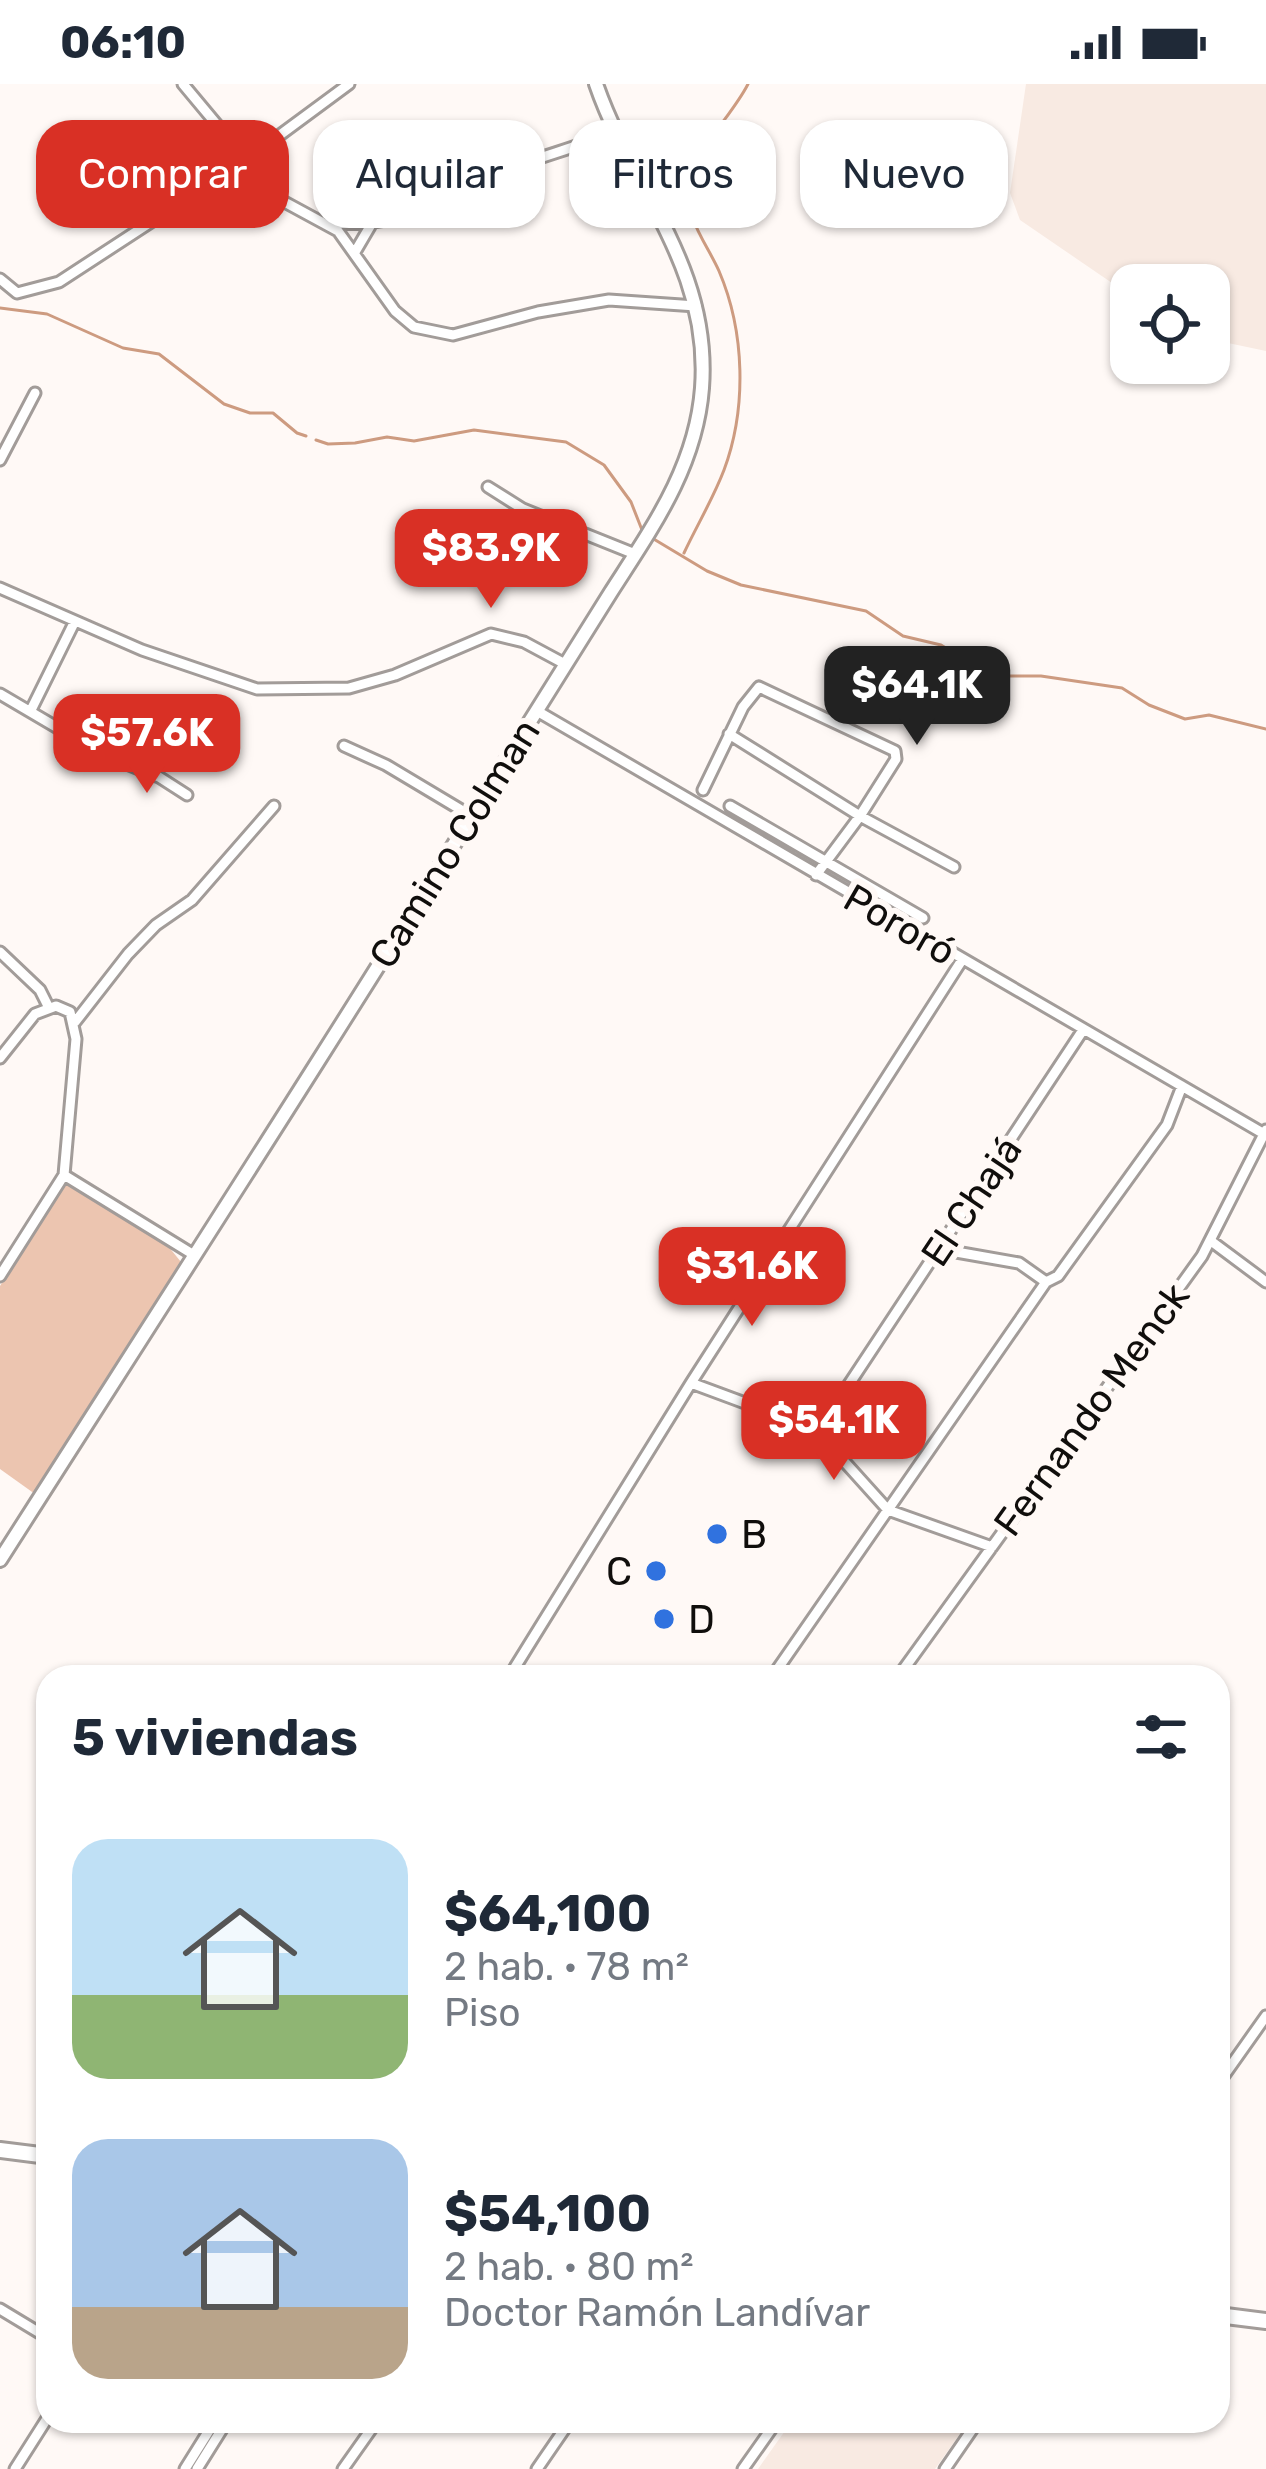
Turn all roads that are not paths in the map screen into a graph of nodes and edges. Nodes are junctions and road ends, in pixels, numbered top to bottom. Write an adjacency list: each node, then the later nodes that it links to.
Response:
1 (183, 84): 4 (street)
2 (349, 84): 6 (street)
3 (596, 84): 5 (street, Camino Colman)
4 (213, 120)
5 (611, 120)
6 (289, 128)
7 (142, 228): 12 (street)
8 (333, 228): 11 (street)
9 (369, 228): 11 (street)
10 (668, 228): 13 (street, Camino Colman)
11 (356, 252): 13 (street)
12 (0, 279)
13 (696, 306): 17 (street, Camino Colman)
14 (35, 393): 15 (street)
15 (0, 460)
16 (488, 487): 17 (street)
17 (635, 554): 20 (street, Camino Colman)
18 (0, 588): 19 (street)
19 (74, 622): 20 (street); 22 (street)
20 (565, 664): 23 (street, Camino Colman)
21 (0, 694): 22 (street)
22 (31, 710): 27 (street)
23 (537, 711): 31 (street, Camino Colman); 34 (street, Pororó)
24 (729, 734): 26 (street); 30 (street); 30 (street)
25 (344, 746): 31 (street)
26 (703, 790)
27 (187, 795)
28 (274, 806): 39 (street)
29 (730, 806): 32 (street)
30 (860, 816): 32 (street); 33 (street)
31 (472, 817): 47 (street, Camino Colman)
32 (826, 864): 34 (street); 35 (street)
33 (954, 867)
34 (816, 875): 37 (street, Pororó)
35 (922, 917)
36 (0, 952): 38 (street)
37 (962, 960): 40 (street, Pororó); 51 (street)
38 (48, 1006): 39 (street); 41 (street)
39 (75, 1022): 44 (street)
40 (1082, 1030): 42 (street, Pororó); 46 (street, El Chajá)
41 (0, 1058)
42 (1182, 1087): 43 (street, Pororó); 49 (street)
43 (1266, 1133): 45 (street, Fernando Menck)
44 (64, 1175): 47 (street); 48 (street)
45 (1211, 1241): 50 (street); 54 (street, Fernando Menck)
46 (939, 1250): 49 (street); 52 (street, El Chajá)
47 (194, 1255): 55 (street, Camino Colman)
48 (0, 1276)
49 (1046, 1282): 53 (street)
50 (1266, 1282)
51 (692, 1383): 52 (street); 56 (street)
52 (815, 1429): 53 (street)
53 (888, 1510): 54 (street); 57 (street)
54 (992, 1547): 58 (street, Fernando Menck)
55 (0, 1560)
56 (516, 1665)
57 (780, 1665)
58 (907, 1665)
59 (1266, 2016): 60 (street)
60 (1230, 2067)
61 (0, 2150): 62 (main road)
62 (36, 2154)
63 (0, 2308): 66 (street)
64 (1230, 2316): 65 (main road)
65 (1266, 2320)
66 (36, 2330)
67 (38, 2433): 74 (street)
68 (208, 2433): 75 (street)
69 (220, 2433): 76 (street)
70 (368, 2433): 77 (street)
71 (562, 2433): 78 (street)
72 (768, 2433): 79 (street)
73 (970, 2433): 80 (street)
74 (15, 2469)
75 (185, 2469)
76 (197, 2469)
77 (343, 2469)
78 (537, 2469)
79 (743, 2469)
80 (945, 2469)

